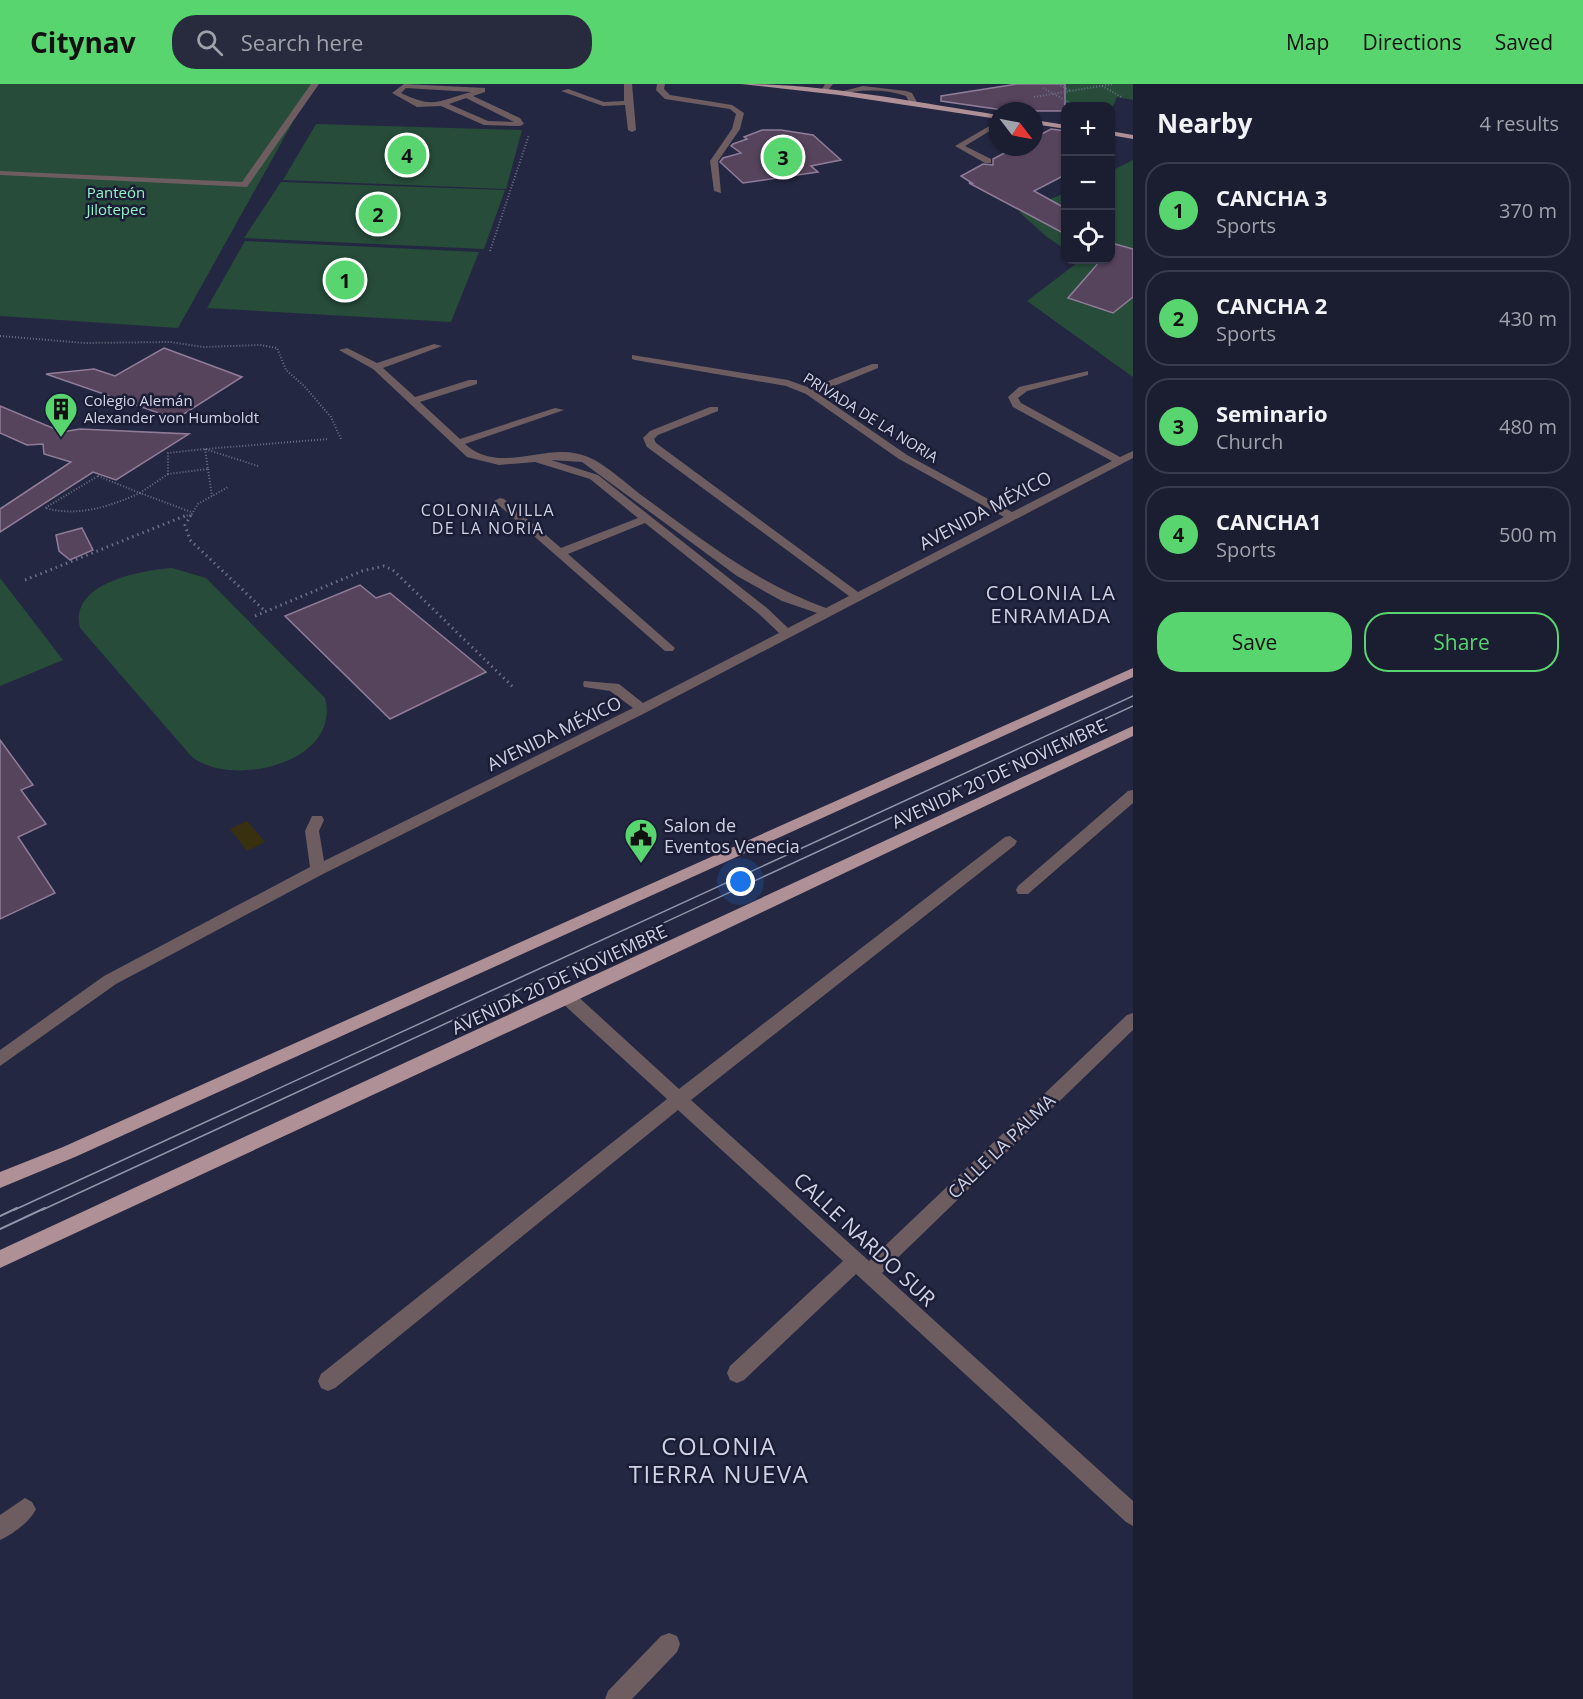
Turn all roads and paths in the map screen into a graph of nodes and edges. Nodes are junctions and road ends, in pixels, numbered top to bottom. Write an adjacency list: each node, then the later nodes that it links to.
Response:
1 (315, 84): 29 (street)
2 (628, 84): 17 (street)
3 (661, 84): 30 (street)
4 (745, 84): 11 (main road)
5 (829, 84): 11 (street)
6 (1058, 84): 12 (path)
7 (1113, 84): 8 (path)
8 (1101, 86): 12 (path); 16 (path)
9 (1042, 88): 13 (path)
10 (565, 91): 17 (street)
11 (823, 91): 20 (main road)
12 (1071, 91): 13 (path)
13 (1053, 94): 15 (path); 18 (path)
14 (466, 96): 19 (street); 19 (street); 19 (street)
15 (1034, 97)
16 (1123, 98)
17 (628, 102): 24 (street)
18 (1068, 102)
19 (442, 104)
20 (989, 116)
21 (1043, 123): 22 (main road)
22 (1061, 126)
23 (989, 128): 28 (street)
24 (632, 130)
25 (530, 132): 31 (path)
26 (1115, 135): 27 (main road)
27 (1133, 137)
28 (988, 161)
29 (0, 173)
30 (718, 191)
31 (490, 251)
32 (0, 336): 45 (path)
33 (437, 346): 37 (street)
34 (344, 350): 37 (street)
35 (635, 357): 40 (street, PRIVADA DE LA NORIA)
36 (875, 366): 40 (street)
37 (376, 367): 41 (street)
38 (1085, 373): 49 (street)
39 (474, 382): 41 (street)
40 (810, 392): 59 (street, PRIVADA DE LA NORIA)
41 (413, 401): 46 (street)
42 (714, 409): 67 (street)
43 (559, 410): 46 (street)
44 (328, 439): 47 (path)
45 (341, 439)
46 (457, 443): 56 (street)
47 (206, 449): 50 (path); 51 (path); 52 (path)
48 (1133, 454): 49 (street, AVENIDA MÉXICO)
49 (1120, 460): 59 (street, AVENIDA MÉXICO)
50 (258, 466)
51 (208, 469): 52 (path); 55 (path)
52 (168, 474): 54 (path)
53 (228, 487): 55 (path)
54 (140, 494): 54 (path); 58 (path)
55 (212, 496): 58 (path)
56 (628, 496): 60 (street); 61 (street)
57 (500, 501): 63 (street)
58 (190, 514): 65 (path); 68 (path)
59 (1011, 516): 67 (street, AVENIDA MÉXICO)
60 (648, 518): 62 (street); 63 (street)
61 (693, 537): 62 (street); 64 (street)
62 (678, 542): 66 (street)
63 (559, 553): 72 (street)
64 (741, 573): 66 (street); 69 (street)
65 (25, 580)
66 (724, 580): 71 (street)
67 (858, 597): 69 (street, AVENIDA MÉXICO)
68 (266, 612): 70 (path); 75 (path)
69 (828, 613): 71 (street, AVENIDA MÉXICO)
70 (255, 616)
71 (787, 634): 76 (street, AVENIDA MÉXICO)
72 (669, 648)
73 (1133, 672): 87 (main road, AVENIDA 20 DE NOVIEMBRE)
74 (589, 684): 76 (street)
75 (514, 689)
76 (642, 709): 81 (street, AVENIDA MÉXICO)
77 (1133, 731): 83 (main road, AVENIDA 20 DE NOVIEMBRE)
78 (1133, 795): 82 (street)
79 (317, 820): 81 (street)
80 (1010, 841): 86 (street)
81 (318, 870): 85 (street, AVENIDA MÉXICO)
82 (1023, 890)
83 (567, 997): 86 (street, CALLE NARDO SUR); 88 (main road, AVENIDA 20 DE NOVIEMBRE)
84 (1133, 1020): 89 (street, CALLE LA PALMA)
85 (0, 1059)
86 (679, 1099): 89 (street, CALLE NARDO SUR); 91 (street)
87 (0, 1180)
88 (0, 1259)
89 (862, 1267): 90 (street, CALLE LA PALMA); 93 (street, CALLE NARDO SUR)
90 (737, 1372)
91 (328, 1381)
92 (25, 1509): 94 (street)
93 (1133, 1515)
94 (0, 1529)
95 (669, 1644): 96 (street)
96 (616, 1699)

